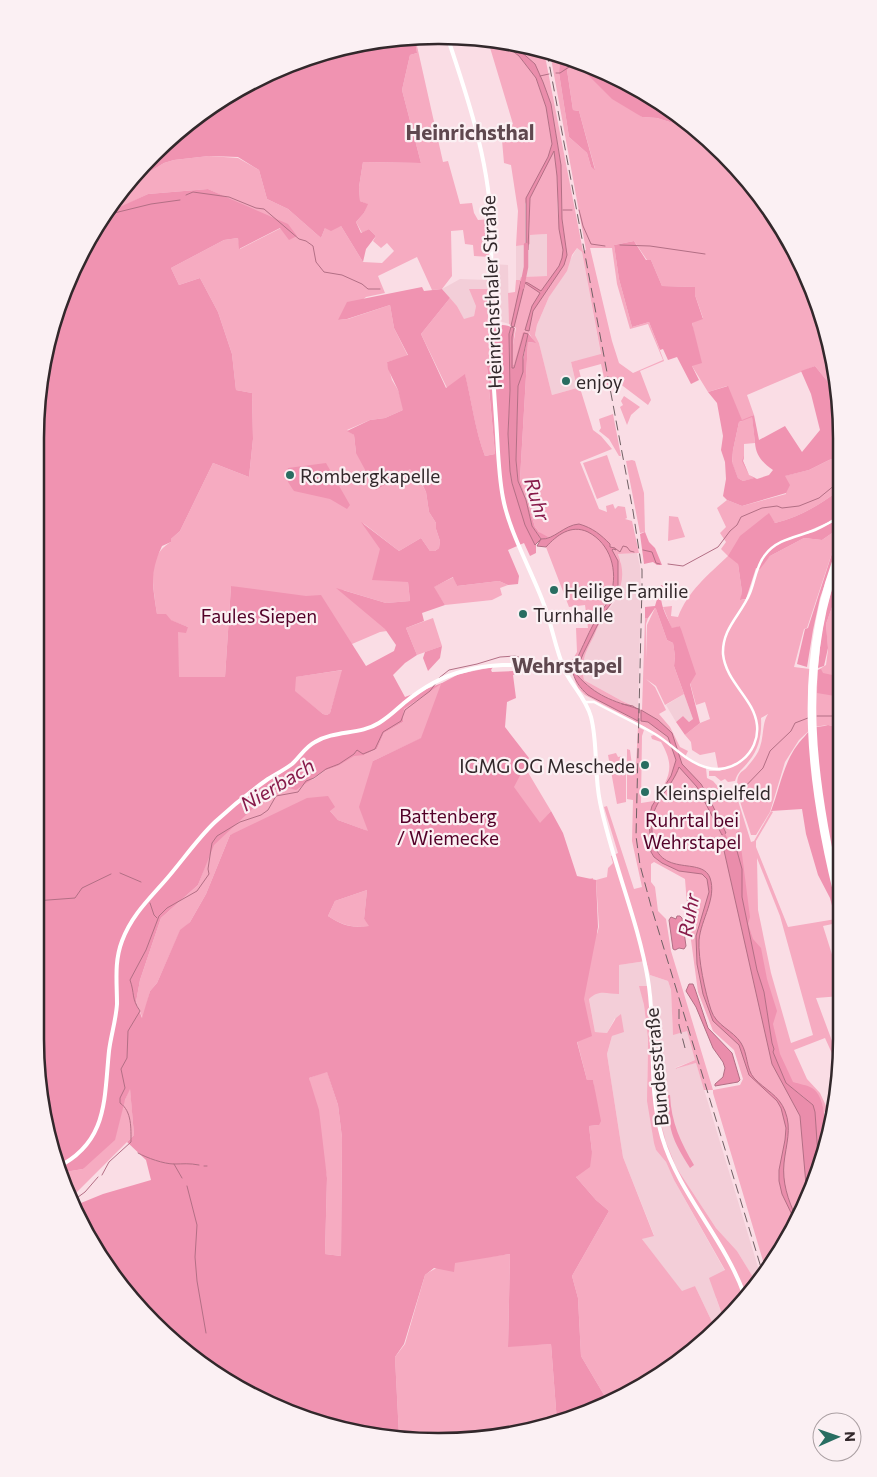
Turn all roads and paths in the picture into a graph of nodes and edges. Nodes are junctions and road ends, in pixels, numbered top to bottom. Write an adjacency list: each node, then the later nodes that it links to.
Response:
1 (450, 44): 6 (main road, Heinrichsthaler Straße)
2 (833, 519): 7 (street)
3 (833, 565): 5 (highway)
4 (833, 579): 5 (highway)
5 (814, 658): 8 (highway); 9 (highway)
6 (563, 667): 7 (main road, Heinrichsthaler Straße); 10 (main road)
7 (585, 702): 11 (main road, Bundesstraße)
8 (833, 861)
9 (833, 879)
10 (64, 1163)
11 (742, 1290)

